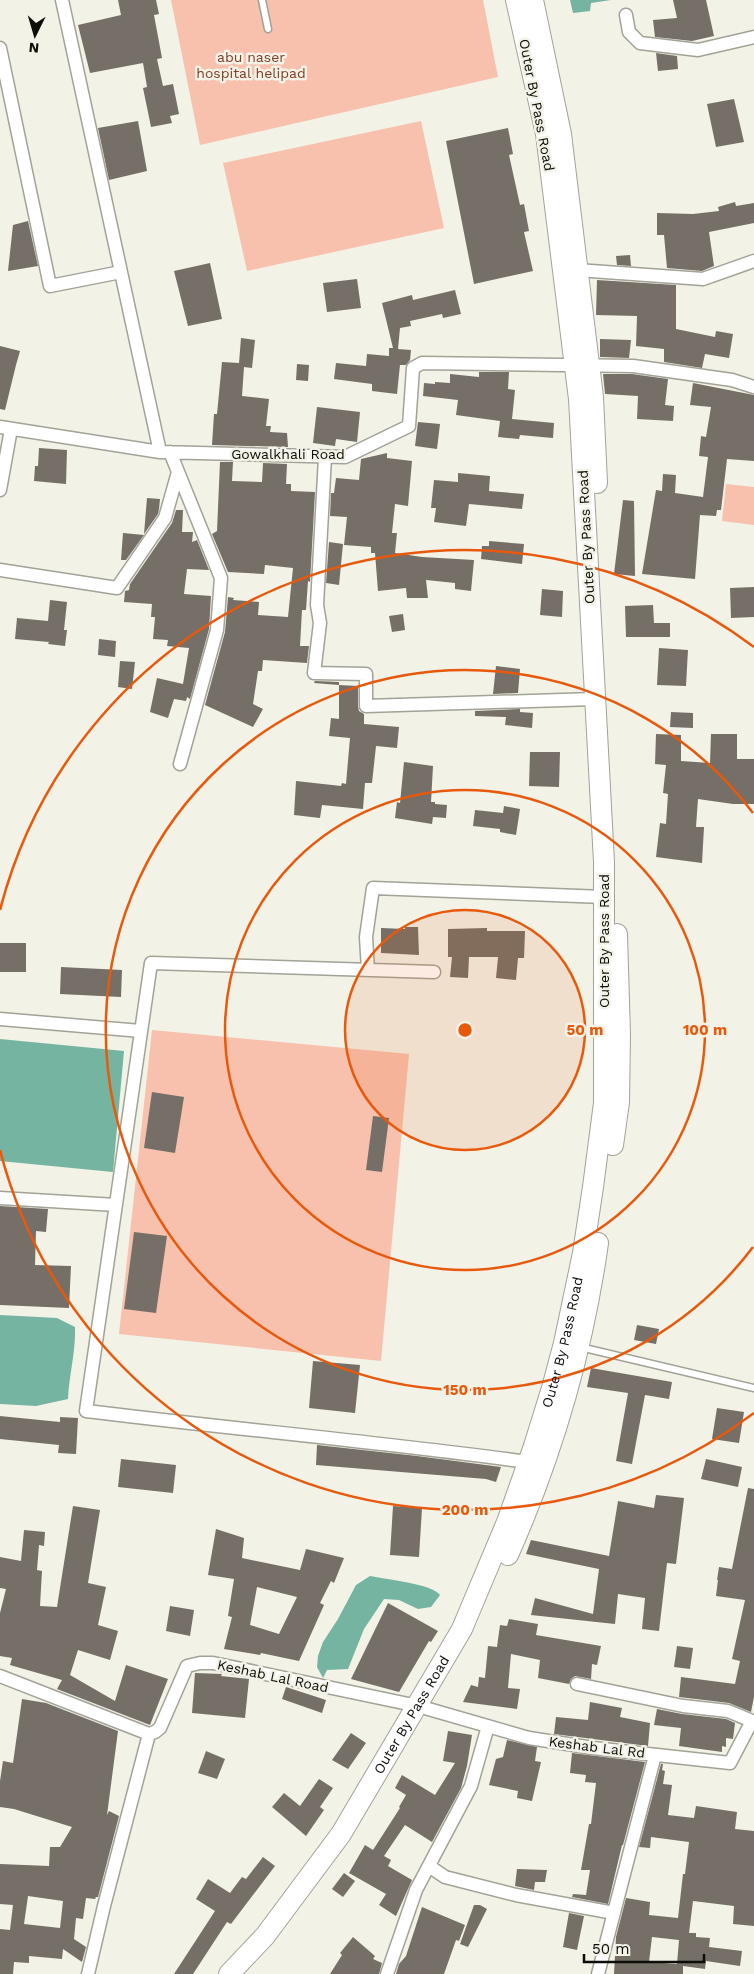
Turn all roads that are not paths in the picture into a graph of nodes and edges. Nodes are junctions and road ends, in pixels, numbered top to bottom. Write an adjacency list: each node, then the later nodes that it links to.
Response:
1 (62, 0): 12 (street)
2 (262, 0): 6 (lane)
3 (516, 0): 13 (main road, Outer By Pass Road)
4 (533, 0): 11 (main road, Outer By Pass Road)
5 (626, 15): 7 (street)
6 (268, 29)
7 (754, 38)
8 (0, 48): 9 (street)
9 (4, 88): 12 (street)
10 (754, 261): 11 (street)
11 (578, 270): 13 (main road, Outer By Pass Road)
12 (121, 272): 16 (street)
13 (581, 365): 14 (street, Gowalkhali Road); 17 (street, Gowalkhali Road); 21 (main road, Outer By Pass Road); 30 (main road, Outer By Pass Road)
14 (754, 387)
15 (6, 428): 16 (street, Gowalkhali Road); 19 (street)
16 (165, 452): 17 (street, Gowalkhali Road); 18 (street)
17 (325, 457): 21 (street)
18 (178, 472): 20 (street); 22 (street)
19 (0, 490)
20 (0, 570)
21 (594, 699): 23 (main road, Outer By Pass Road)
22 (180, 764)
23 (604, 897): 24 (street); 32 (main road, Outer By Pass Road)
24 (368, 970): 25 (street); 27 (street)
25 (434, 972)
26 (0, 1019): 27 (street)
27 (141, 1031): 29 (street)
28 (0, 1198): 29 (street)
29 (116, 1205): 32 (street)
30 (578, 1346): 31 (lane); 35 (main road, Outer By Pass Road)
31 (754, 1388)
32 (528, 1462): 35 (main road, Outer By Pass Road)
33 (0, 1676): 38 (street)
34 (577, 1684): 36 (street)
35 (424, 1708): 37 (street, Keshab Lal Rd); 38 (street, Keshab Lal Road); 43 (main road, Outer By Pass Road); 44 (main road, Outer By Pass Road)
36 (753, 1721): 39 (street, Keshab Lal Rd)
37 (488, 1726): 39 (street, Keshab Lal Rd); 40 (street)
38 (149, 1734): 42 (street)
39 (655, 1755): 41 (street)
40 (429, 1866): 41 (street); 45 (street)
41 (614, 1913): 46 (street)
42 (88, 1974)
43 (229, 1974)
44 (243, 1974)
45 (387, 1974)
46 (598, 1974)

